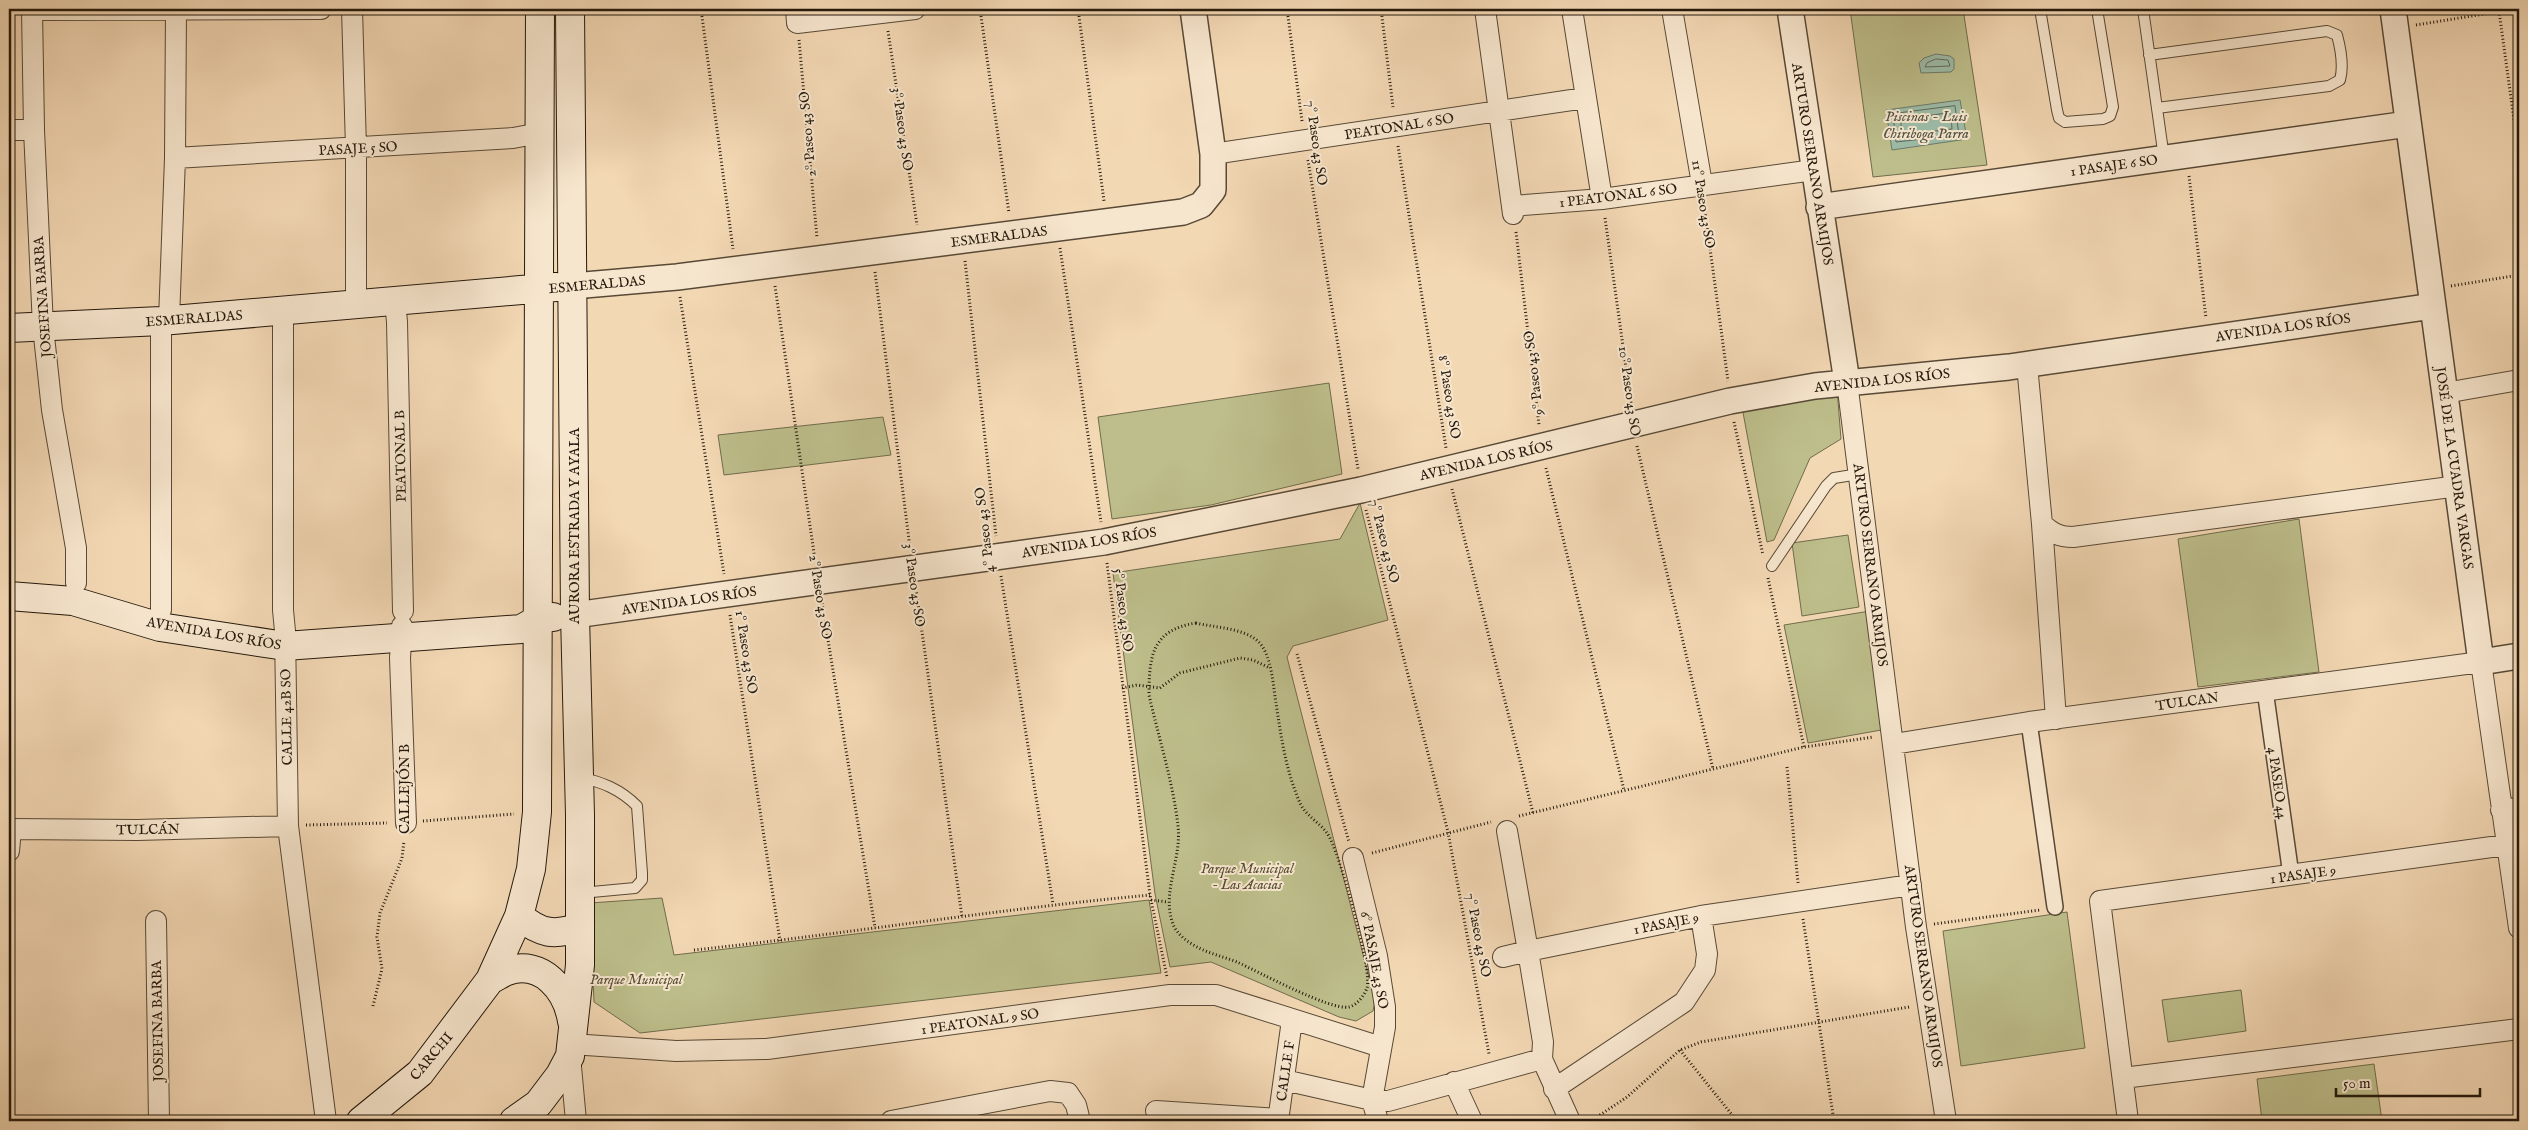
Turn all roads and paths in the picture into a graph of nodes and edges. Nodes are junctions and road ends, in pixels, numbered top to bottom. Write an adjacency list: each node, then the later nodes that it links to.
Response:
1 (32, 9): 2 (street); 32 (street, JOSEFINA BARBA)
2 (176, 9): 3 (street); 38 (street)
3 (321, 9)
4 (352, 9): 35 (street)
5 (540, 9): 33 (main road)
6 (570, 9): 57 (main road, AURORA ESTRADA Y AYALA)
7 (701, 9): 54 (path)
8 (980, 9): 48 (path)
9 (1078, 9): 46 (path)
10 (1193, 9): 36 (street)
11 (1287, 9): 34 (path, 7º Paseo 43 SO)
12 (1381, 9): 30 (path, 8º Paseo 43 SO)
13 (1485, 9): 28 (street)
14 (1572, 9): 26 (street)
15 (1672, 9): 42 (street, 11º Paseo 43 SO)
16 (1790, 9): 40 (street, ARTURO SERRANO ARMIJOS)
17 (2040, 9): 18 (lane)
18 (2097, 9)
19 (2143, 9): 25 (lane)
20 (2515, 9): 22 (path)
21 (898, 10): 23 (street); 50 (path, 3º Paseo 43 SO)
22 (2499, 11): 24 (path); 37 (path)
23 (796, 16): 52 (path, 2º Paseo 43 SO)
24 (2394, 18): 29 (street, JOSÉ DE LA CUADRA VARGAS)
25 (2149, 55): 27 (lane); 27 (lane)
26 (1585, 98): 28 (street, PEATONAL 6 SO); 43 (street)
27 (2157, 108): 39 (lane)
28 (1499, 111): 30 (street, PEATONAL 6 SO); 45 (street)
29 (2408, 124): 39 (street, 1 PASAJE 6 SO); 59 (street, JOSÉ DE LA CUADRA VARGAS)
30 (1395, 127): 34 (street, PEATONAL 6 SO); 75 (path, 8º Paseo 43 SO)
31 (9, 130): 32 (street)
32 (34, 130): 64 (street, JOSEFINA BARBA)
33 (540, 133): 35 (street, PASAJE 5 SO); 58 (main road)
34 (1305, 140): 36 (street, PEATONAL 6 SO); 78 (path, 7º Paseo 43 SO)
35 (356, 148): 38 (street, PASAJE 5 SO); 61 (street)
36 (1213, 154): 46 (street, ESMERALDAS)
37 (2519, 156)
38 (175, 158): 66 (street)
39 (2164, 158): 44 (street, 1 PASAJE 6 SO)
40 (1814, 170): 42 (street, 1 PEATONAL 6 SO); 44 (street, ARTURO SERRANO ARMIJOS)
41 (2190, 182): 65 (path)
42 (1702, 184): 43 (street, 1 PEATONAL 6 SO); 72 (path, 11º Paseo 43 SO)
43 (1602, 199): 45 (street, 1 PEATONAL 6 SO); 73 (path, 10º Paseo 43 SO)
44 (1819, 207): 70 (street, ARTURO SERRANO ARMIJOS)
45 (1513, 210): 74 (path, 9º Paseo 43 SO)
46 (1106, 222): 47 (street, ESMERALDAS)
47 (1057, 228): 48 (street, ESMERALDAS); 80 (path, 5º Paseo 43 SO)
48 (1012, 234): 49 (street, ESMERALDAS)
49 (963, 240): 50 (street, ESMERALDAS); 81 (path, 4º Paseo 43 SO)
50 (920, 246): 51 (street, ESMERALDAS)
51 (872, 252): 52 (street, ESMERALDAS); 83 (path, 3º Paseo 43 SO)
52 (818, 259): 53 (street, ESMERALDAS)
53 (772, 265): 54 (street, ESMERALDAS); 86 (path, 2º Paseo 43 SO)
54 (736, 270): 56 (street, ESMERALDAS)
55 (2519, 275): 59 (path)
56 (677, 277): 57 (street, ESMERALDAS); 87 (path, 1º Paseo 43 SO)
57 (573, 286): 58 (main road, ESMERALDAS); 90 (main road, AURORA ESTRADA Y AYALA)
58 (539, 289): 60 (main road, ESMERALDAS); 91 (main road)
59 (2432, 297): 68 (street, AVENIDA LOS RÍOS); 71 (street, JOSÉ DE LA CUADRA VARGAS)
60 (395, 301): 61 (main road, ESMERALDAS); 92 (street, PEATONAL B)
61 (356, 304): 63 (main road, ESMERALDAS)
62 (9, 310): 64 (main road, ESMERALDAS)
63 (283, 311): 66 (main road, ESMERALDAS); 93 (street, CALLE 42B SO)
64 (42, 318): 66 (main road, ESMERALDAS); 67 (main road, ESMERALDAS); 85 (street, JOSEFINA BARBA)
65 (2206, 318)
66 (165, 321): 89 (street)
67 (9, 328)
68 (2028, 364): 70 (street, AVENIDA LOS RÍOS); 79 (street)
69 (2519, 380): 71 (street)
70 (1847, 382): 72 (street, AVENIDA LOS RÍOS); 76 (street, ARTURO SERRANO ARMIJOS)
71 (2445, 393): 77 (street, JOSÉ DE LA CUADRA VARGAS)
72 (1730, 401): 73 (street, AVENIDA LOS RÍOS)
73 (1634, 424): 74 (street, AVENIDA LOS RÍOS); 105 (path, 10º Paseo 43 SO)
74 (1542, 447): 75 (street, AVENIDA LOS RÍOS); 107 (path, 9º Paseo 43 SO)
75 (1449, 467): 78 (street, AVENIDA LOS RÍOS); 109 (path, 8º Paseo 43 SO)
76 (1859, 474): 82 (lane); 103 (street, ARTURO SERRANO ARMIJOS)
77 (2458, 486): 79 (street); 96 (street, JOSÉ DE LA CUADRA VARGAS)
78 (1361, 490): 80 (street, AVENIDA LOS RÍOS); 114 (path, 7º Paseo 43 SO)
79 (2042, 524): 101 (street)
80 (1104, 542): 81 (street, AVENIDA LOS RÍOS); 99 (path, 5º Paseo 43 SO)
81 (997, 557): 83 (street, AVENIDA LOS RÍOS); 125 (path, 4º Paseo 43 SO)
82 (1772, 566)
83 (911, 567): 86 (street, AVENIDA LOS RÍOS); 129 (path, 3º Paseo 43 SO)
84 (9, 579): 85 (main road, AVENIDA LOS RÍOS)
85 (76, 583): 89 (main road, AVENIDA LOS RÍOS)
86 (820, 583): 87 (street, AVENIDA LOS RÍOS); 133 (path, 2º Paseo 43 SO)
87 (726, 595): 90 (street, AVENIDA LOS RÍOS); 135 (path, 1º Paseo 43 SO)
88 (9, 596): 93 (main road, AVENIDA LOS RÍOS)
89 (160, 610): 93 (main road, AVENIDA LOS RÍOS)
90 (575, 615): 91 (main road, AVENIDA LOS RÍOS); 106 (main road, AURORA ESTRADA Y AYALA)
91 (539, 619): 92 (main road, AVENIDA LOS RÍOS); 127 (main road)
92 (402, 625): 93 (main road, AVENIDA LOS RÍOS); 110 (street, CALLEJÓN B)
93 (285, 638): 112 (street, CALLE 42B SO)
94 (1297, 654): 117 (path)
95 (2519, 656): 96 (street)
96 (2481, 662): 100 (street, TULCAN); 108 (street, JOSÉ DE LA CUADRA VARGAS)
97 (1270, 668): 98 (path); 98 (path); 124 (path)
98 (1149, 687): 99 (path); 124 (path)
99 (1122, 688): 121 (path, 5º Paseo 43 SO)
100 (2264, 690): 101 (street, TULCAN); 118 (street, 4 PASEO 44)
101 (2056, 719): 102 (street, TULCAN)
102 (2029, 722): 103 (street, TULCAN); 126 (street)
103 (1893, 739): 105 (path); 119 (street, ARTURO SERRANO ARMIJOS)
104 (1787, 767): 123 (path)
105 (1714, 769): 107 (path)
106 (579, 778): 120 (main road, AURORA ESTRADA Y AYALA); 120 (lane)
107 (1624, 790): 109 (path)
108 (2510, 809): 115 (street, JOSÉ DE LA CUADRA VARGAS)
109 (1533, 813): 111 (path)
110 (406, 823): 142 (path, CALLEJÓN B)
111 (1505, 823): 114 (path); 137 (street)
112 (288, 826): 113 (street, TULCÁN); 160 (street, CALLE 42B SO)
113 (10, 829): 116 (street)
114 (1448, 832): 117 (path); 150 (path, 7º Paseo 43 SO)
115 (2506, 845): 118 (street, 1 PASAJE 9); 134 (street, JOSÉ DE LA CUADRA VARGAS)
116 (9, 851)
117 (1353, 858): 147 (street, 6° PASAJE 43 SO)
118 (2291, 876): 151 (street, 1 PASAJE 9)
119 (1911, 885): 123 (street, 1 PASAJE 9); 132 (street, ARTURO SERRANO ARMIJOS)
120 (580, 893): 131 (main road, AURORA ESTRADA Y AYALA)
121 (1150, 895): 122 (path, 5º Paseo 43 SO); 125 (path)
122 (1151, 900): 124 (path); 140 (path, 5º Paseo 43 SO)
123 (1800, 901): 128 (street, 1 PASAJE 9); 144 (path)
124 (1168, 902)
125 (1053, 904): 129 (path)
126 (2055, 908): 132 (path)
127 (519, 916): 131 (main road); 139 (main road)
128 (1701, 916): 137 (street, 1 PASAJE 9); 154 (street)
129 (962, 918): 133 (path)
130 (156, 920): 159 (street, JOSEFINA BARBA)
131 (580, 927): 146 (main road, AURORA ESTRADA Y AYALA)
132 (1916, 927): 141 (street, ARTURO SERRANO ARMIJOS)
133 (875, 928): 135 (path)
134 (2519, 928)
135 (780, 941): 136 (path)
136 (694, 950)
137 (1528, 951): 138 (street, 1 PASAJE 9); 149 (street)
138 (1502, 957)
139 (490, 980): 146 (main road); 161 (main road, CARCHI)
140 (1170, 995): 143 (street, 1 PEATONAL 9 SO); 146 (street, 1 PEATONAL 9 SO)
141 (1929, 1004): 144 (path); 172 (street, ARTURO SERRANO ARMIJOS)
142 (373, 1006)
143 (1292, 1020): 147 (street, 1 PEATONAL 9 SO); 152 (street, CALLE F)
144 (1819, 1022): 148 (path); 171 (path)
145 (2519, 1029): 151 (street)
146 (571, 1044): 162 (main road); 163 (street)
147 (1381, 1047): 155 (street, 6° PASAJE 43 SO)
148 (1680, 1050): 169 (path); 170 (path)
149 (1542, 1058): 150 (street); 154 (street)
150 (1493, 1072): 153 (street)
151 (2123, 1078): 173 (street)
152 (1284, 1080): 155 (street); 158 (street, CALLE F)
153 (1454, 1082): 155 (street); 167 (street)
154 (1554, 1089): 168 (street)
155 (1372, 1100): 166 (street, 6° PASAJE 43 SO)
156 (1156, 1111): 158 (street)
157 (966, 1114): 164 (street); 165 (street)
158 (1278, 1120)
159 (159, 1121)
160 (326, 1121)
161 (361, 1121)
162 (514, 1121)
163 (576, 1121)
164 (891, 1121)
165 (1080, 1121)
166 (1378, 1121)
167 (1472, 1121)
168 (1570, 1121)
169 (1591, 1121)
170 (1737, 1121)
171 (1834, 1121)
172 (1946, 1121)
173 (2128, 1121)

